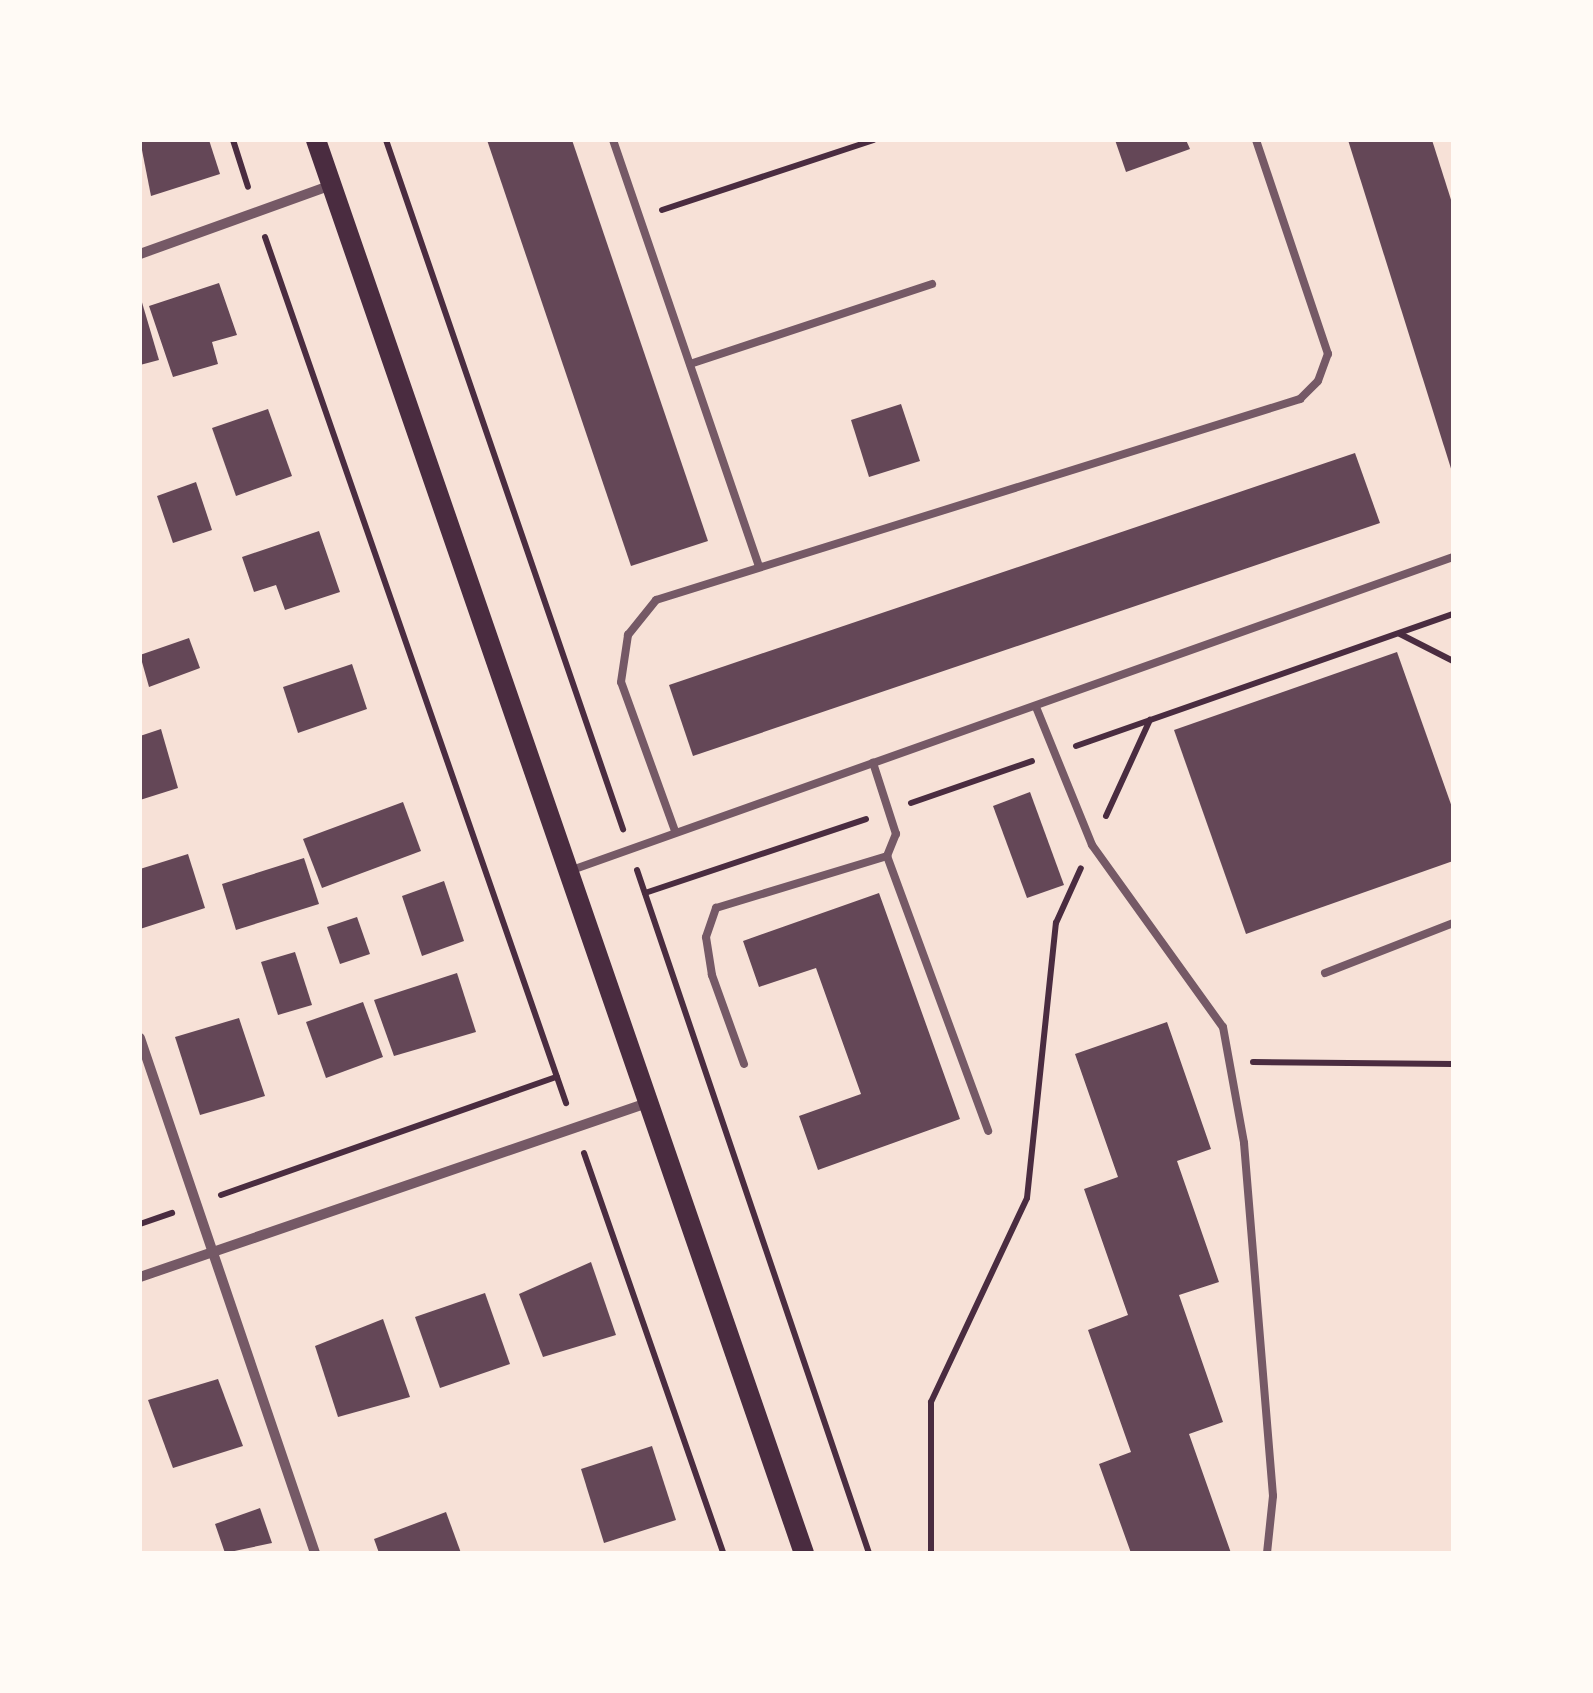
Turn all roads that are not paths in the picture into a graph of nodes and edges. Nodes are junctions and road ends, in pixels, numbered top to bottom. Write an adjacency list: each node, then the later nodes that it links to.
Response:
1 (316, 140): 4 (main road)
2 (614, 140): 7 (lane)
3 (1256, 140): 9 (lane)
4 (332, 185): 5 (street); 14 (main road)
5 (140, 254)
6 (932, 284): 7 (lane)
7 (690, 364): 9 (lane)
8 (1453, 557): 10 (lane)
9 (758, 564): 12 (lane)
10 (1036, 708): 11 (lane); 25 (lane)
11 (873, 763): 12 (lane); 13 (lane)
12 (675, 832): 14 (lane)
13 (887, 856): 18 (lane); 20 (lane)
14 (568, 871): 19 (main road)
15 (1453, 923): 16 (lane)
16 (1325, 973)
17 (140, 1038): 21 (street)
18 (744, 1064)
19 (644, 1104): 21 (street); 24 (main road)
20 (988, 1132)
21 (213, 1252): 22 (street); 23 (street)
22 (140, 1277)
23 (315, 1553)
24 (804, 1553)
25 (1267, 1553)

